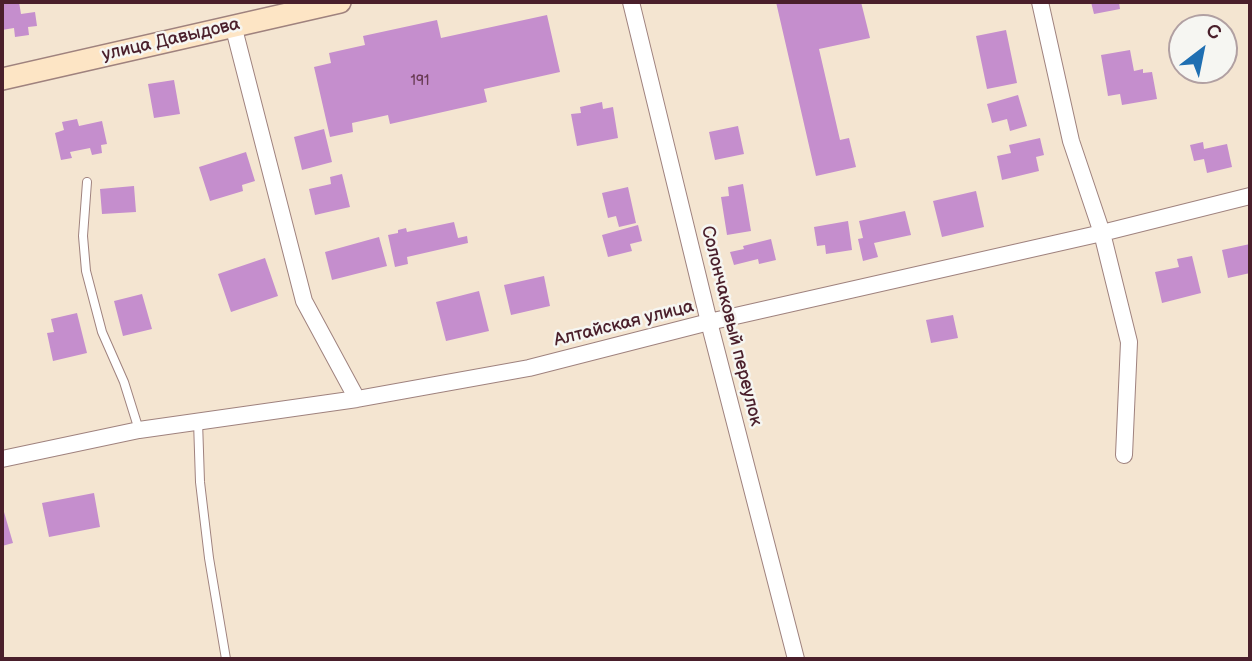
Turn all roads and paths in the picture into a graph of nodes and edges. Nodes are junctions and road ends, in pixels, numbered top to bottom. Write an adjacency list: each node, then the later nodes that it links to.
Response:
1 (631, 2): 9 (street, Солончаковый переулок)
2 (1040, 2): 8 (street)
3 (333, 3): 4 (main road, улица Давыдова)
4 (233, 25): 5 (main road, улица Давыдова); 10 (street)
5 (2, 79)
6 (87, 182): 12 (lane)
7 (1250, 196): 8 (street, Алтайская улица)
8 (1102, 233): 9 (street, Алтайская улица); 13 (street)
9 (709, 322): 10 (street, Алтайская улица); 16 (street, Солончаковый переулок)
10 (357, 399): 11 (street, Алтайская улица)
11 (198, 421): 12 (street, Алтайская улица); 15 (lane)
12 (139, 430): 14 (street, Алтайская улица)
13 (1124, 456)
14 (2, 459)
15 (226, 659)
16 (796, 659)

